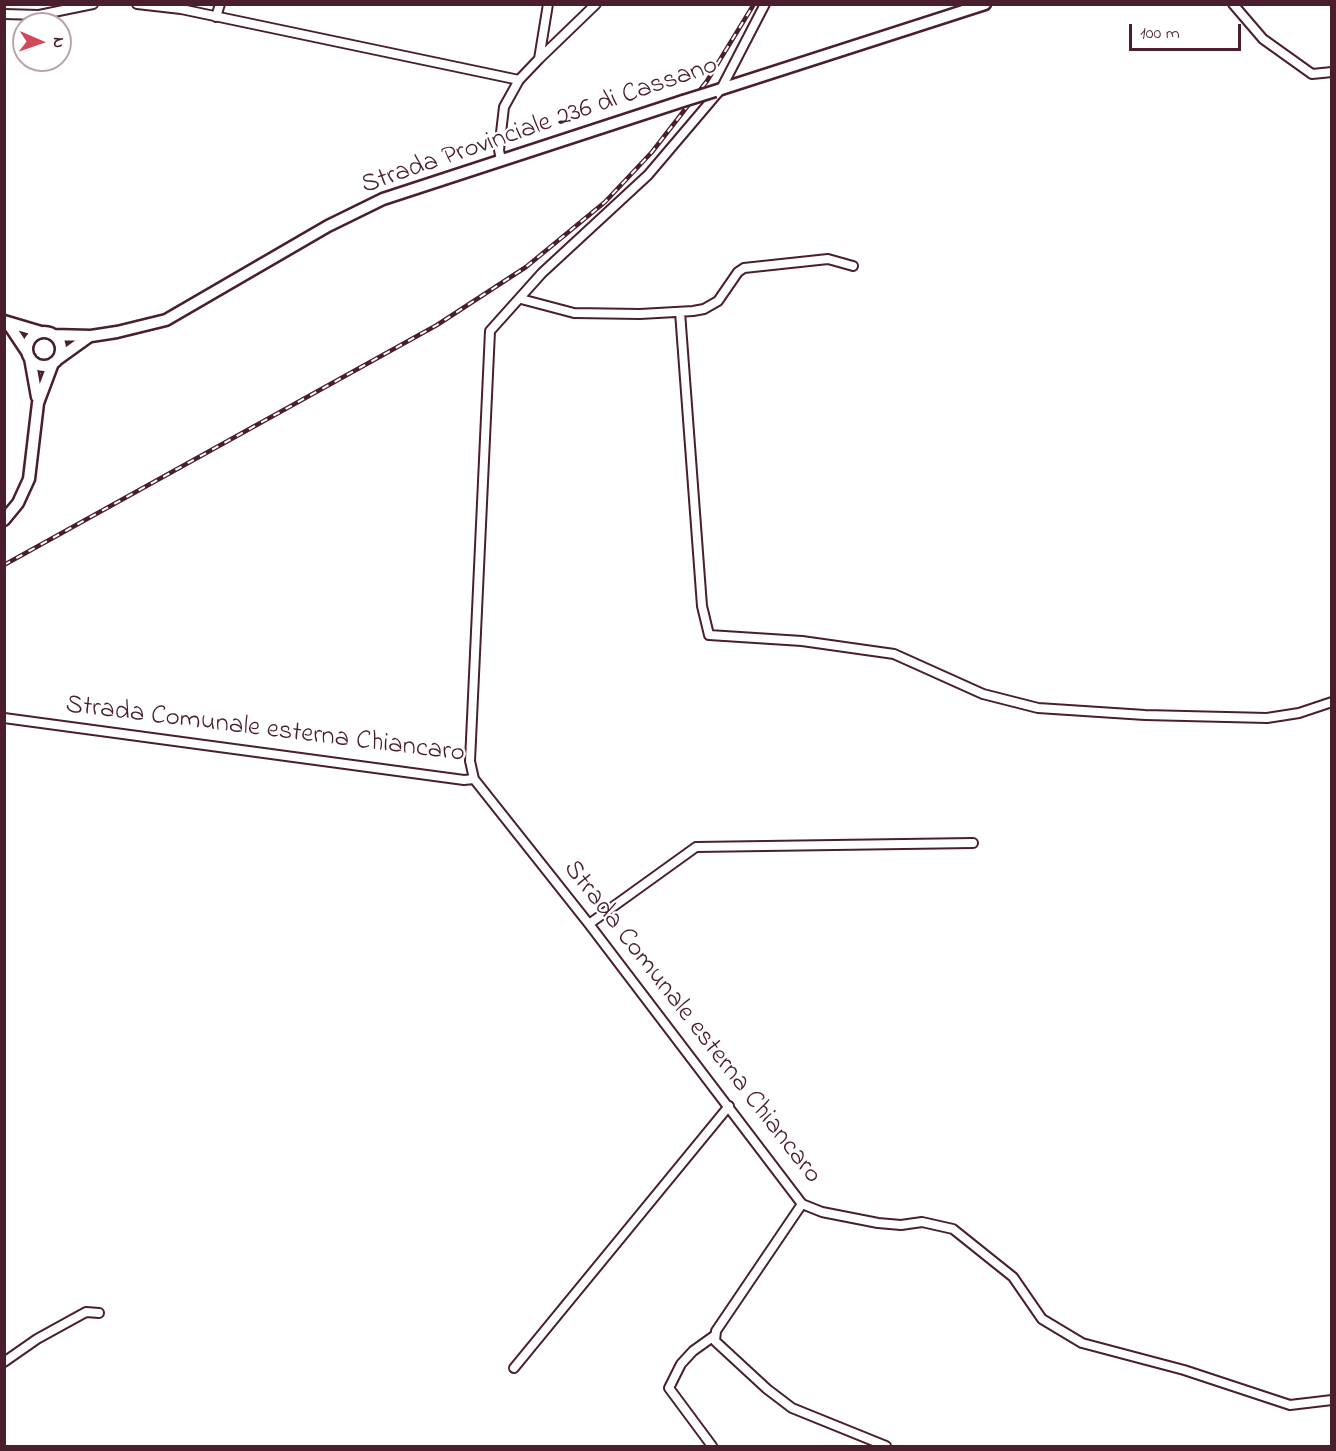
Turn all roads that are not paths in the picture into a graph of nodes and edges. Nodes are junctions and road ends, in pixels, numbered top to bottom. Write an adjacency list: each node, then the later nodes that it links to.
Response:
1 (93, 4): 9 (street)
2 (137, 4): 10 (street)
3 (220, 4): 10 (street)
4 (548, 4): 11 (street)
5 (596, 4): 11 (street)
6 (765, 4): 14 (street)
7 (985, 4): 14 (main road, Strada Provinciale 236 di Cassano)
8 (1233, 4): 12 (street)
9 (4, 14)
10 (216, 17): 13 (street)
11 (539, 59): 13 (street)
12 (1332, 72)
13 (519, 80): 15 (street)
14 (718, 90): 15 (main road, Strada Provinciale 236 di Cassano, bridge); 17 (street)
15 (501, 160): 22 (main road, Strada Provinciale 236 di Cassano)
16 (853, 266): 18 (street)
17 (521, 299): 18 (street); 29 (street)
18 (680, 312): 27 (street)
19 (6, 322): 20 (main road); 23 (main road)
20 (41, 332): 21 (main road); 23 (main road)
21 (54, 335): 22 (main road, Strada Provinciale 236 di Cassano); 24 (main road)
22 (91, 336): 24 (main road)
23 (28, 355): 24 (main road); 25 (main road)
24 (55, 361): 25 (main road)
25 (38, 403): 26 (main road)
26 (4, 520)
27 (1332, 702)
28 (4, 718): 29 (street, Strada Comunale esterna Chiancaro)
29 (474, 779): 31 (street, Strada Comunale esterna Chiancaro)
30 (973, 843): 31 (street)
31 (589, 924): 32 (street, Strada Comunale esterna Chiancaro)
32 (729, 1106): 33 (street, Strada Comunale esterna Chiancaro); 37 (street)
33 (802, 1204): 35 (street); 38 (street, Strada Comunale esterna Chiancaro)
34 (99, 1313): 36 (street)
35 (714, 1336): 39 (street); 40 (street)
36 (4, 1362)
37 (514, 1368)
38 (1332, 1400)
39 (712, 1446)
40 (886, 1446)

